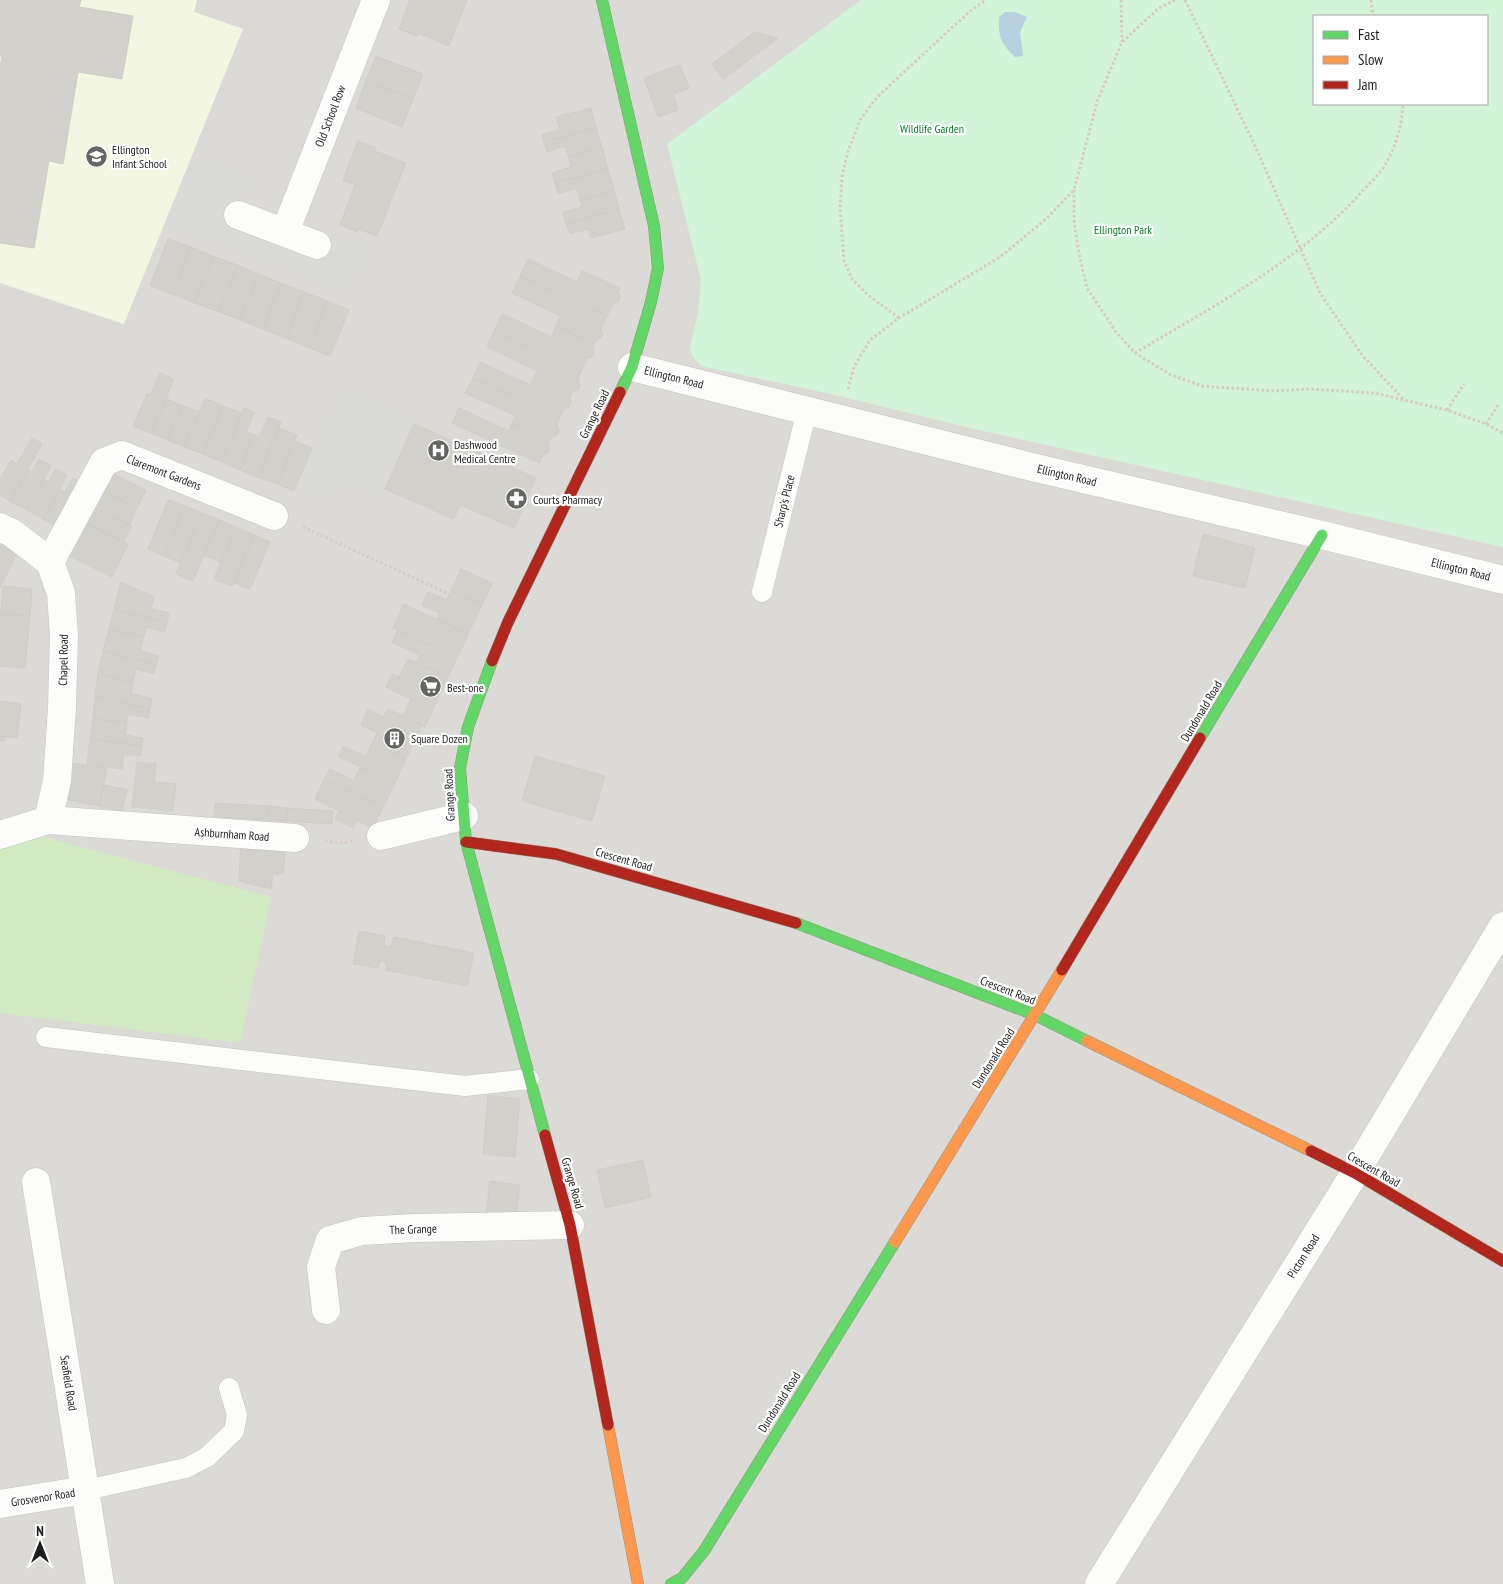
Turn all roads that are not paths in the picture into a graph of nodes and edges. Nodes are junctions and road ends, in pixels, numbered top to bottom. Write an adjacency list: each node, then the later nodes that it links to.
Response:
1 (376, 0): 4 (street, Old School Row)
2 (602, 0): 6 (street, Grange Road)
3 (238, 215): 4 (street)
4 (285, 232): 5 (street)
5 (318, 245)
6 (632, 367): 7 (street, Ellington Road); 15 (street, Grange Road)
7 (807, 410): 10 (street, Ellington Road); 13 (lane, Sharp's Place)
8 (274, 516): 11 (street, Claremont Gardens)
9 (0, 527): 11 (street)
10 (1322, 535): 12 (street, Ellington Road); 20 (street, Dundonald Road)
11 (50, 562): 14 (street, Chapel Road)
12 (1503, 580)
13 (762, 592)
14 (48, 820): 16 (street, Ashburnham Road); 18 (street, Ashburnham Road)
15 (465, 829): 17 (street); 20 (street, Crescent Road); 22 (street, Grange Road)
16 (0, 835)
17 (381, 836)
18 (295, 838)
19 (1503, 926): 23 (street, Picton Road)
20 (1036, 1015): 23 (street, Crescent Road); 33 (street, Dundonald Road)
21 (46, 1036): 22 (lane)
22 (529, 1079): 25 (street, Grange Road)
23 (1355, 1173): 26 (street, Crescent Road); 34 (street, Picton Road)
24 (36, 1182): 29 (street, Seafield Road)
25 (570, 1225): 27 (street, The Grange); 32 (street, Grange Road)
26 (1503, 1261)
27 (326, 1310)
28 (230, 1388): 29 (lane)
29 (86, 1490): 30 (street, Grosvenor Road); 31 (street, Seafield Road)
30 (0, 1504)
31 (100, 1584)
32 (638, 1584)
33 (671, 1584)
34 (1099, 1584)

